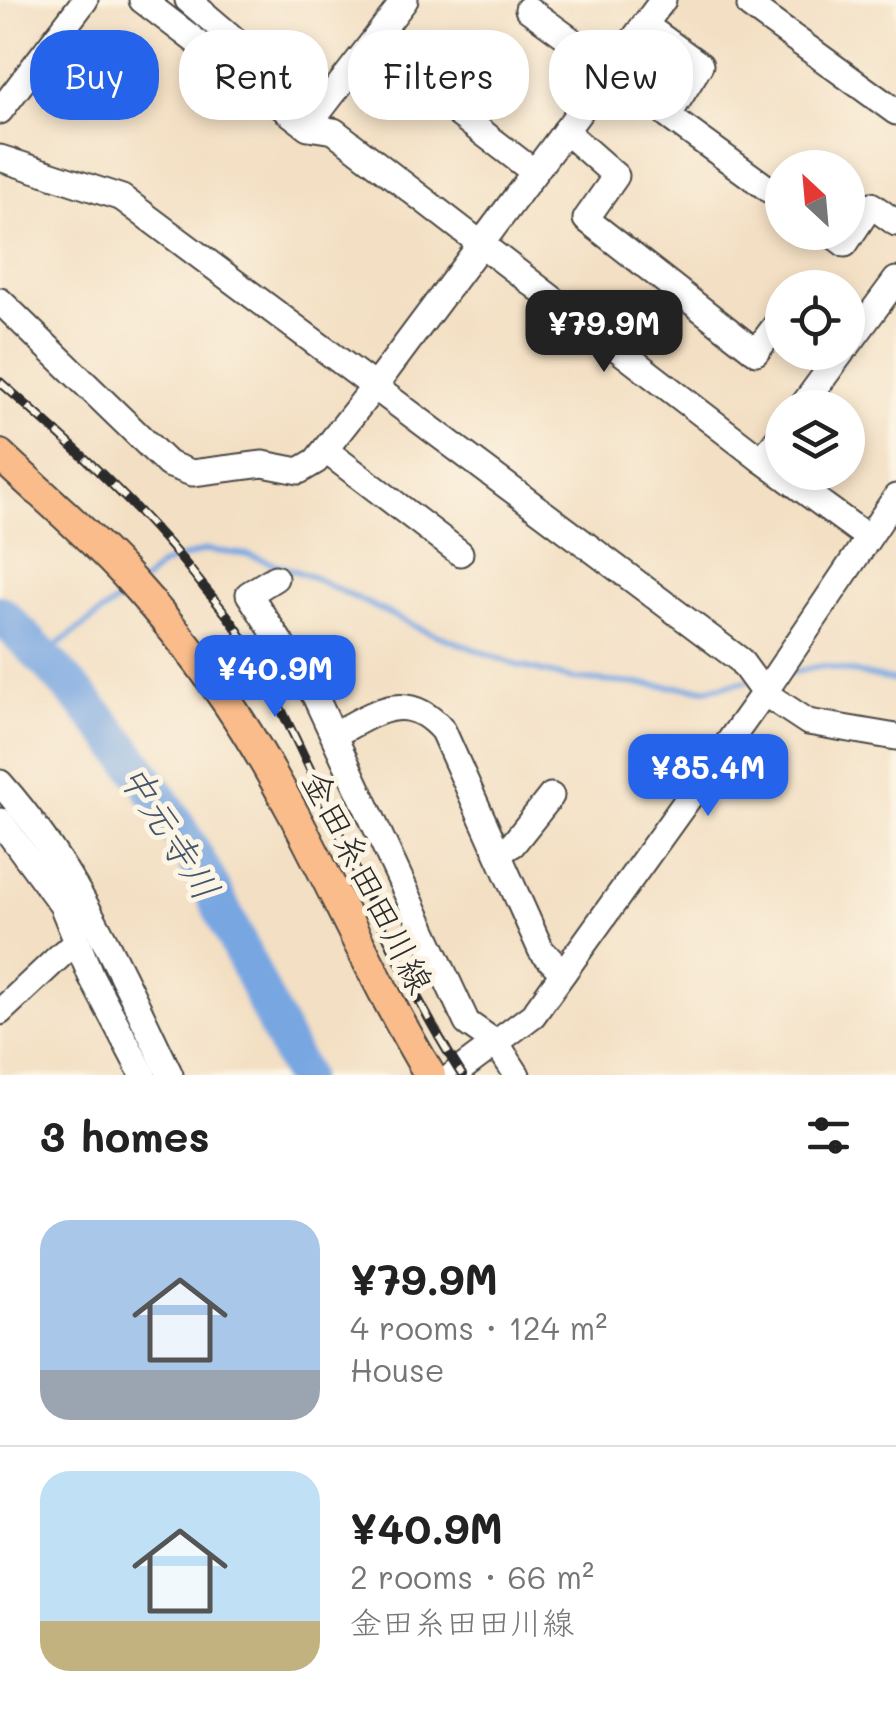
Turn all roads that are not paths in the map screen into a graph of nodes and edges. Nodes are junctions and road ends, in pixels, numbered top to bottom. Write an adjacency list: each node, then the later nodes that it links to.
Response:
1 (86, 0): 14 (street)
2 (142, 0): 9 (street)
3 (188, 0): 10 (street)
4 (663, 0): 8 (street)
5 (754, 0): 15 (street)
6 (400, 2): 13 (street)
7 (528, 9): 11 (street)
8 (644, 25): 12 (street); 22 (street)
9 (185, 30)
10 (220, 30)
11 (557, 30)
12 (640, 30)
13 (328, 99)
14 (0, 111)
15 (896, 112)
16 (315, 120): 25 (street)
17 (466, 120): 21 (street)
18 (572, 120): 19 (street)
19 (564, 131): 21 (street); 29 (street)
20 (0, 158): 30 (street)
21 (534, 172): 25 (street)
22 (765, 187)
23 (865, 213): 24 (street)
24 (896, 222)
25 (480, 245): 30 (street); 34 (street)
26 (896, 280): 28 (street)
27 (0, 301): 31 (street)
28 (865, 321)
29 (765, 340)
30 (376, 386): 31 (street); 39 (street)
31 (325, 450): 37 (street)
32 (0, 455): 52 (main road, 金田糸田田川線)
33 (765, 456): 34 (street)
34 (762, 460): 36 (street)
35 (896, 497): 36 (street)
36 (868, 537): 39 (street)
37 (460, 553)
38 (275, 578): 40 (street)
39 (764, 693): 41 (street); 47 (street)
40 (334, 734): 45 (street); 49 (street)
41 (896, 737)
42 (0, 783): 51 (street)
43 (551, 796): 45 (street)
44 (0, 821): 46 (street)
45 (498, 853): 47 (street)
46 (79, 945): 48 (street); 50 (street)
47 (563, 973): 49 (street)
48 (0, 1012)
49 (497, 1044): 53 (street); 54 (street)
50 (143, 1075)
51 (170, 1075)
52 (430, 1075)
53 (452, 1075)
54 (517, 1075)

